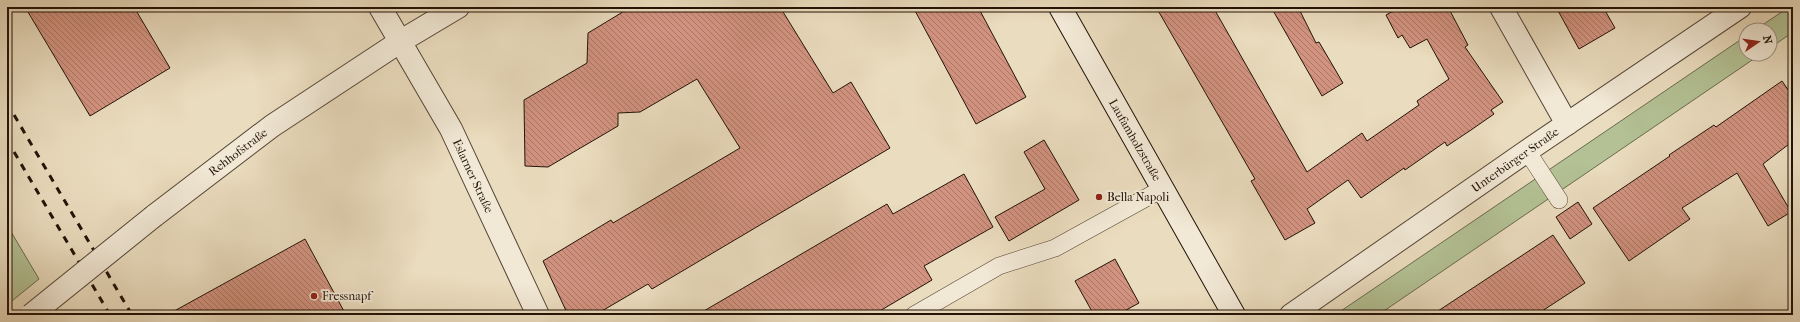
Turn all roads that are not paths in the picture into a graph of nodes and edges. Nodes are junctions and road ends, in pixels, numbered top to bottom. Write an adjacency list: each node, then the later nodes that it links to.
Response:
1 (380, 7): 6 (street, Eslarner Straße)
2 (458, 7): 6 (street, Rehhofstraße)
3 (1060, 7): 9 (street, Laufamholzstraße)
4 (1501, 7): 7 (street)
5 (1740, 7): 7 (street, Unterbürger Straße)
6 (401, 41): 11 (street, Rehhofstraße, bridge); 12 (street, Eslarner Straße)
7 (1567, 124): 8 (street, Unterbürger Straße)
8 (1527, 151): 10 (lane); 15 (street, Unterbürger Straße)
9 (1162, 189): 13 (lane); 14 (street, Laufamholzstraße)
10 (1559, 200)
11 (31, 315)
12 (538, 315)
13 (914, 315)
14 (1234, 315)
15 (1291, 315)

